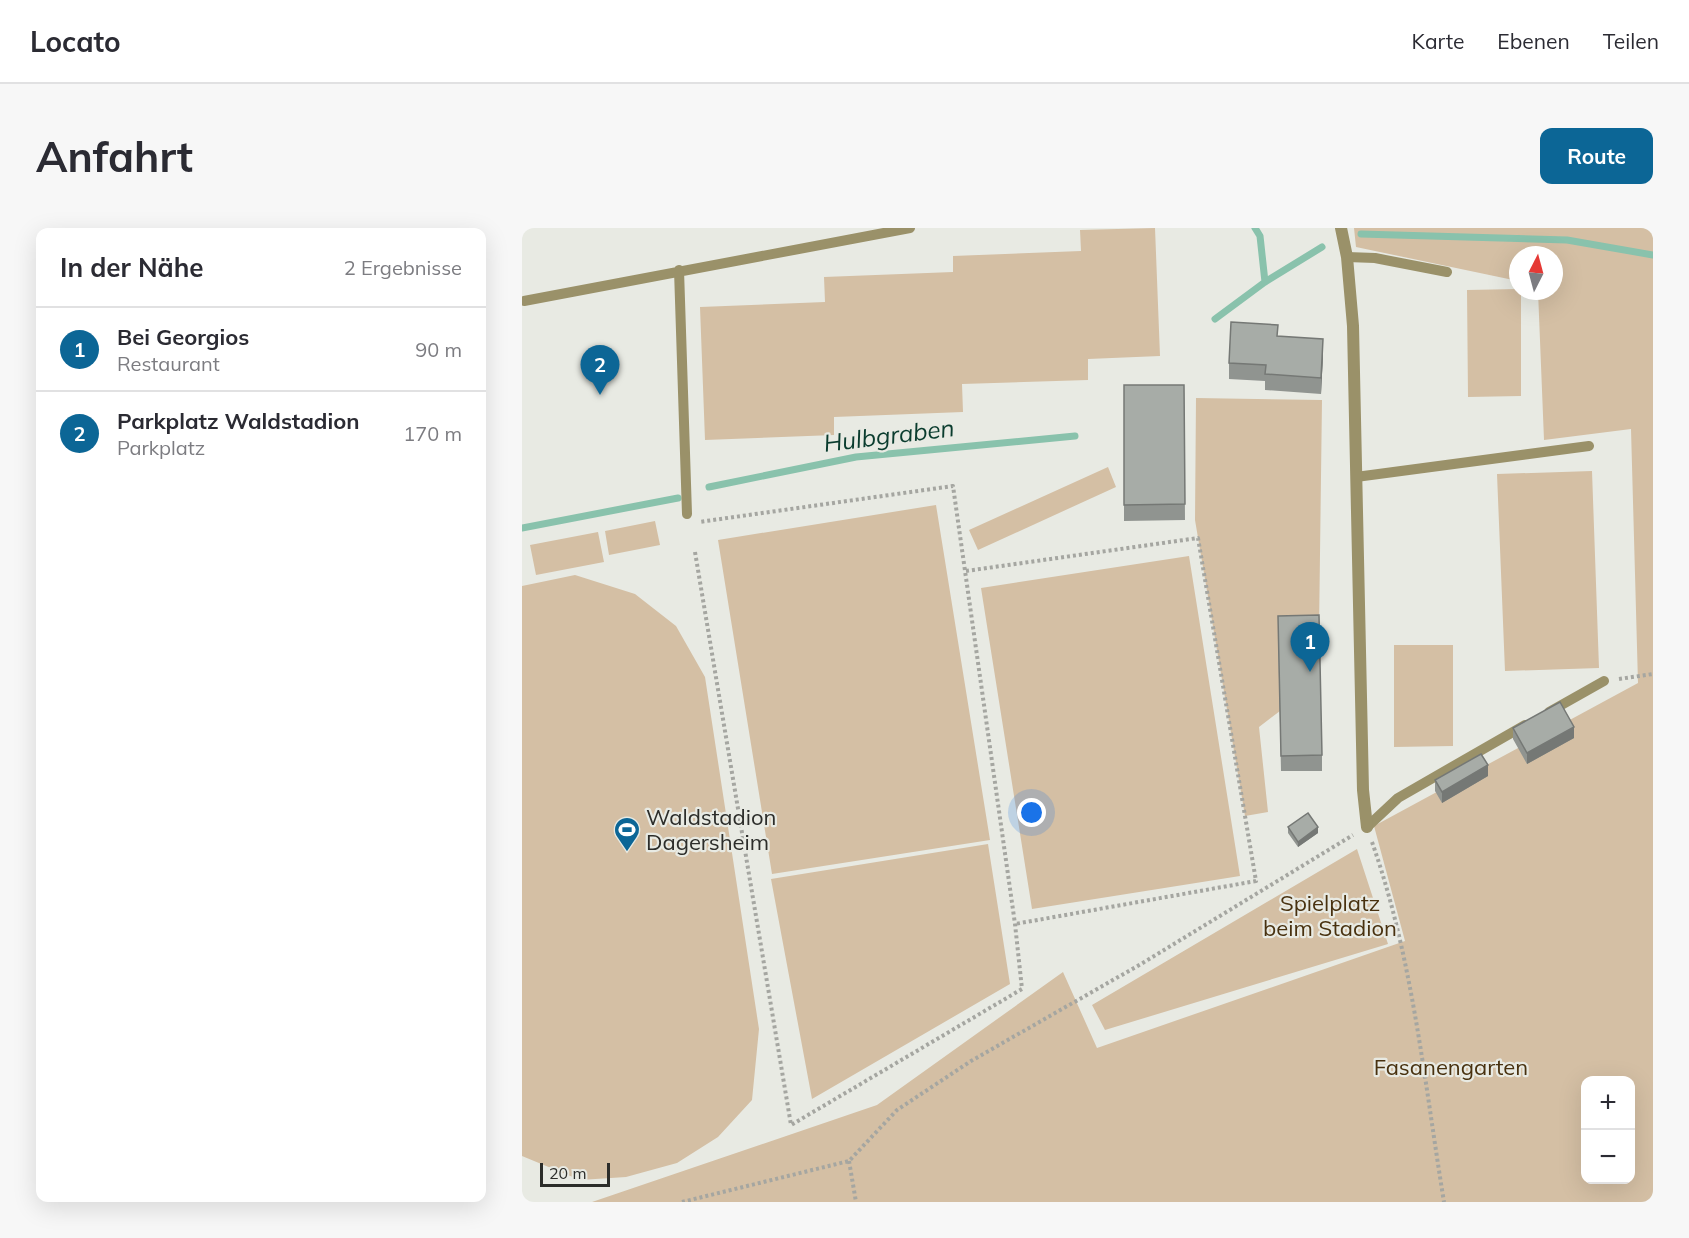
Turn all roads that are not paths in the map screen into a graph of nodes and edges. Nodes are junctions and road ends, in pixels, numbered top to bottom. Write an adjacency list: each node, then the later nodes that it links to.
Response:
1 (910, 228): 4 (lane)
2 (1341, 228): 3 (street)
3 (1347, 256): 5 (lane); 8 (street)
4 (679, 270): 6 (lane); 9 (lane)
5 (1447, 272)
6 (524, 301)
7 (1589, 446): 8 (lane)
8 (1356, 477): 13 (street)
9 (687, 514)
10 (1604, 681): 11 (lane)
11 (1542, 716)
12 (1532, 722): 13 (lane)
13 (1367, 827)

